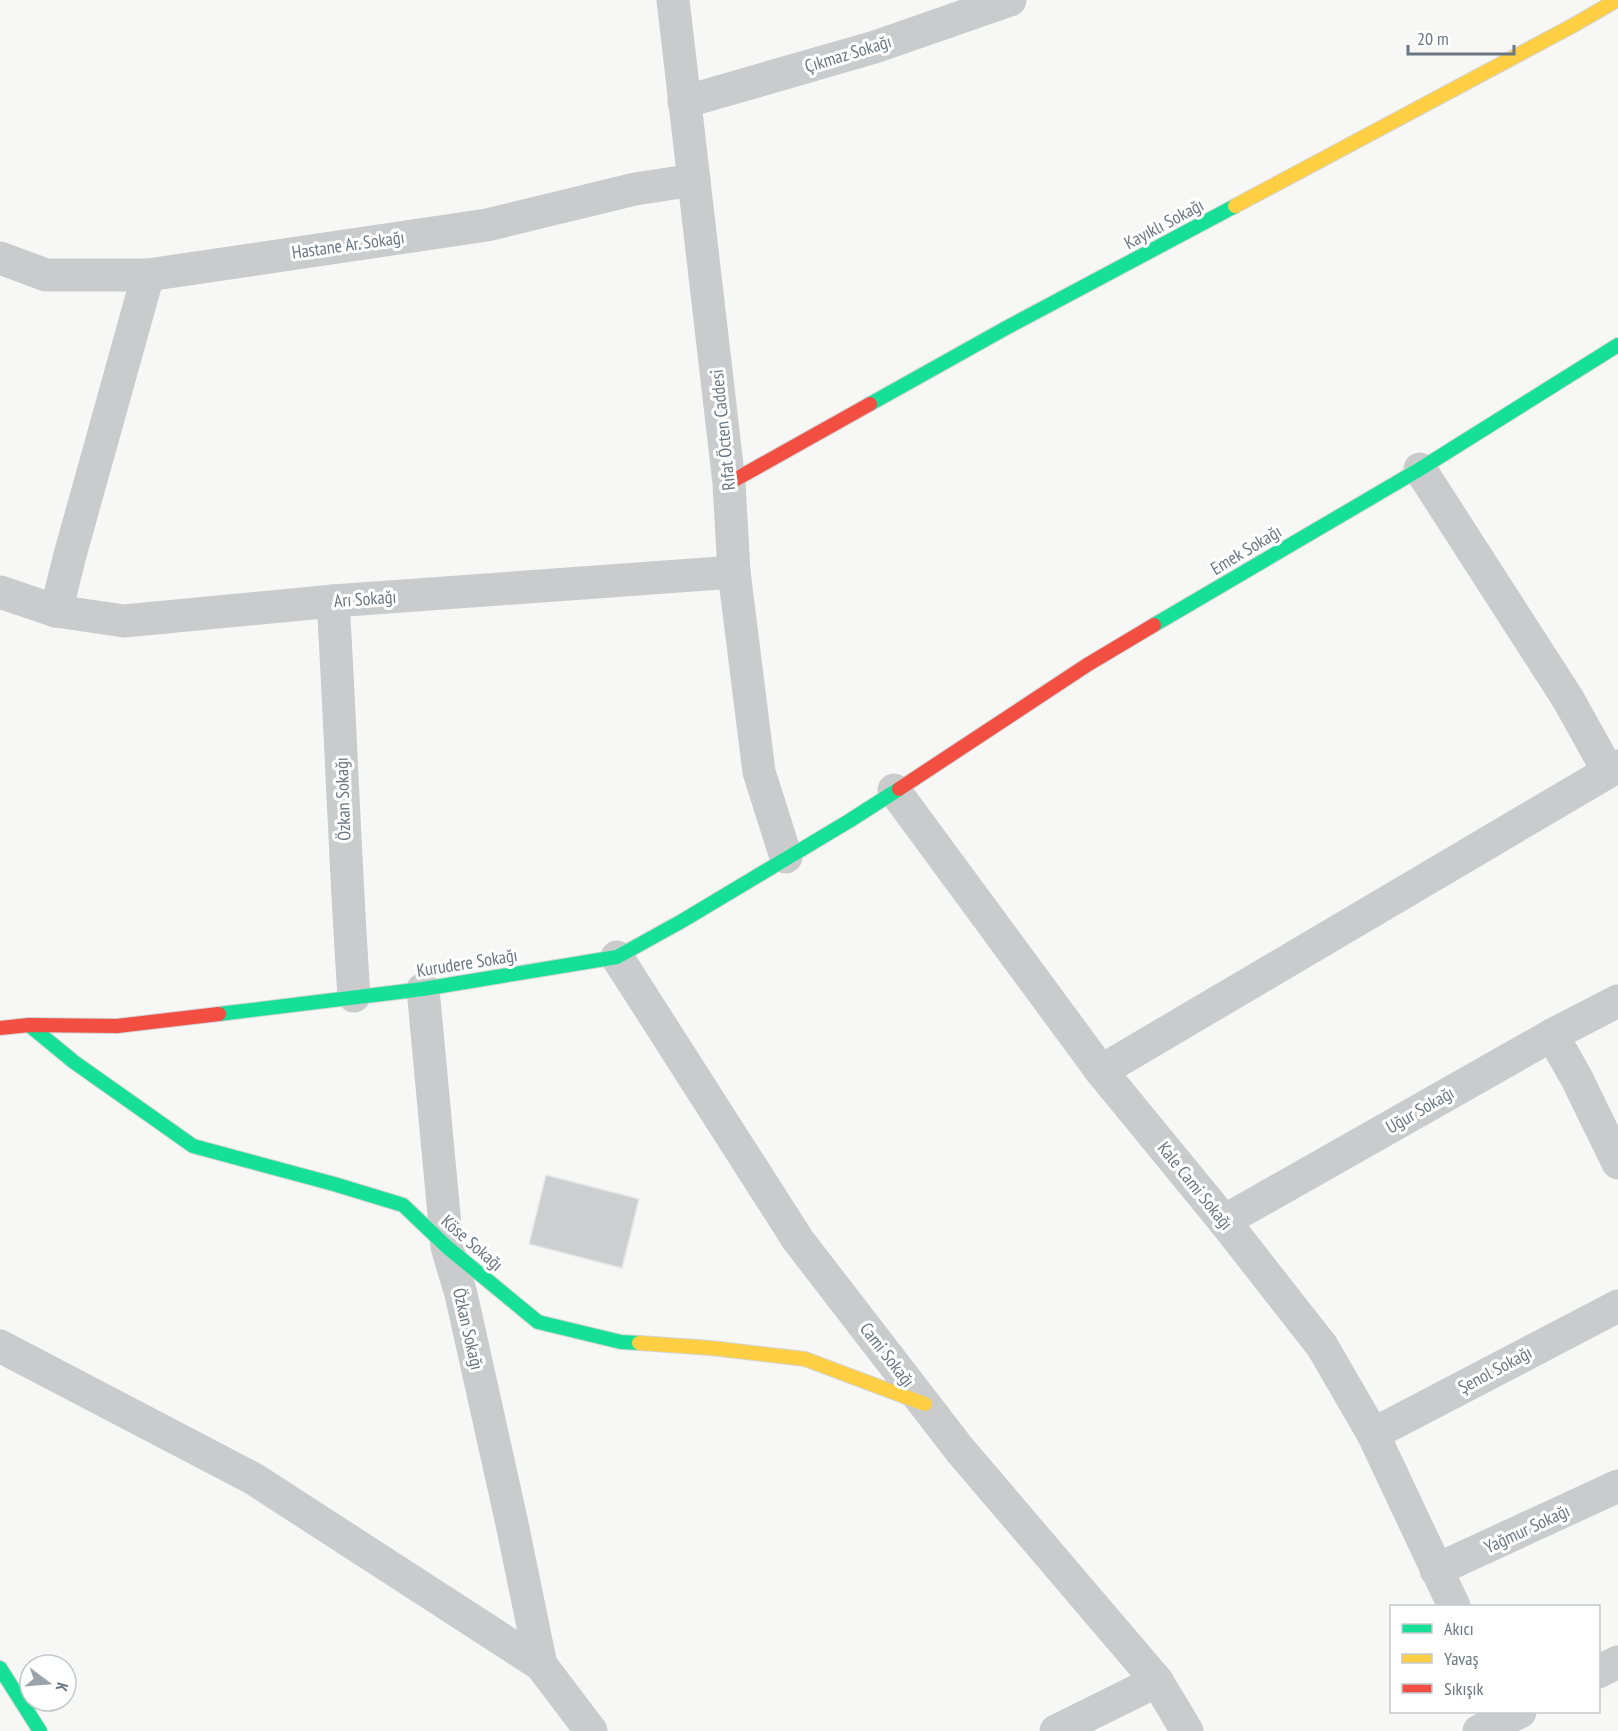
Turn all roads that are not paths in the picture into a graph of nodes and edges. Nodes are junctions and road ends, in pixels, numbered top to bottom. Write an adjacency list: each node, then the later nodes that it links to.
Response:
1 (673, 0): 4 (street, Rıfat Öcten Caddesi)
2 (1010, 0): 4 (street, Çıkmaz Sokağı)
3 (1617, 0): 10 (street, Kayıklı Sokağı)
4 (684, 102): 5 (street, Rıfat Öcten Caddesi)
5 (694, 180): 7 (street, Hastane Ar. Sokağı); 10 (street, Rıfat Öcten Caddesi)
6 (0, 258): 7 (street, Hastane Ar. Sokağı)
7 (147, 275): 14 (street)
8 (1618, 345): 9 (street, Emek Sokağı)
9 (1420, 468): 15 (street); 16 (street, Emek Sokağı)
10 (729, 483): 11 (street, Rıfat Öcten Caddesi)
11 (734, 572): 13 (street, Arı Sokağı); 17 (street, Rıfat Öcten Caddesi)
12 (0, 592): 14 (street, Arı Sokağı)
13 (333, 601): 14 (street, Arı Sokağı); 20 (street, Özkan Sokağı)
14 (56, 611)
15 (1613, 769): 25 (street)
16 (894, 790): 17 (street, Kurudere Sokağı); 25 (street, Kale Cami Sokağı)
17 (786, 857): 18 (street, Kurudere Sokağı)
18 (617, 957): 19 (street, Kurudere Sokağı); 31 (street, Cami Sokağı)
19 (423, 989): 20 (street, Kurudere Sokağı); 28 (street, Özkan Sokağı)
20 (354, 996): 22 (street, Kurudere Sokağı)
21 (1618, 1000): 24 (street, Uğur Sokağı)
22 (29, 1025): 23 (street, Kurudere Sokağı); 28 (street, Köse Sokağı)
23 (0, 1028)
24 (1552, 1035): 26 (street); 27 (street, Uğur Sokağı)
25 (1101, 1071): 27 (street, Kale Cami Sokağı)
26 (1618, 1163)
27 (1224, 1221): 32 (street, Kale Cami Sokağı)
28 (447, 1247): 31 (street, Köse Sokağı); 37 (street, Özkan Sokağı)
29 (1618, 1306): 32 (street, Şenol Sokağı)
30 (0, 1346): 37 (street)
31 (925, 1404): 40 (street, Cami Sokağı)
32 (1373, 1434): 34 (street, Kale Cami Sokağı)
33 (1618, 1486): 34 (street, Yağmur Sokağı)
34 (1436, 1570): 35 (street, Kale Cami Sokağı)
35 (1454, 1605)
36 (1618, 1662): 39 (street)
37 (541, 1665): 42 (street)
38 (0, 1668): 41 (street)
39 (1600, 1671)
40 (1157, 1681): 43 (street); 44 (street, Cami Sokağı)
41 (40, 1731)
42 (591, 1731)
43 (1056, 1731)
44 (1187, 1731)

